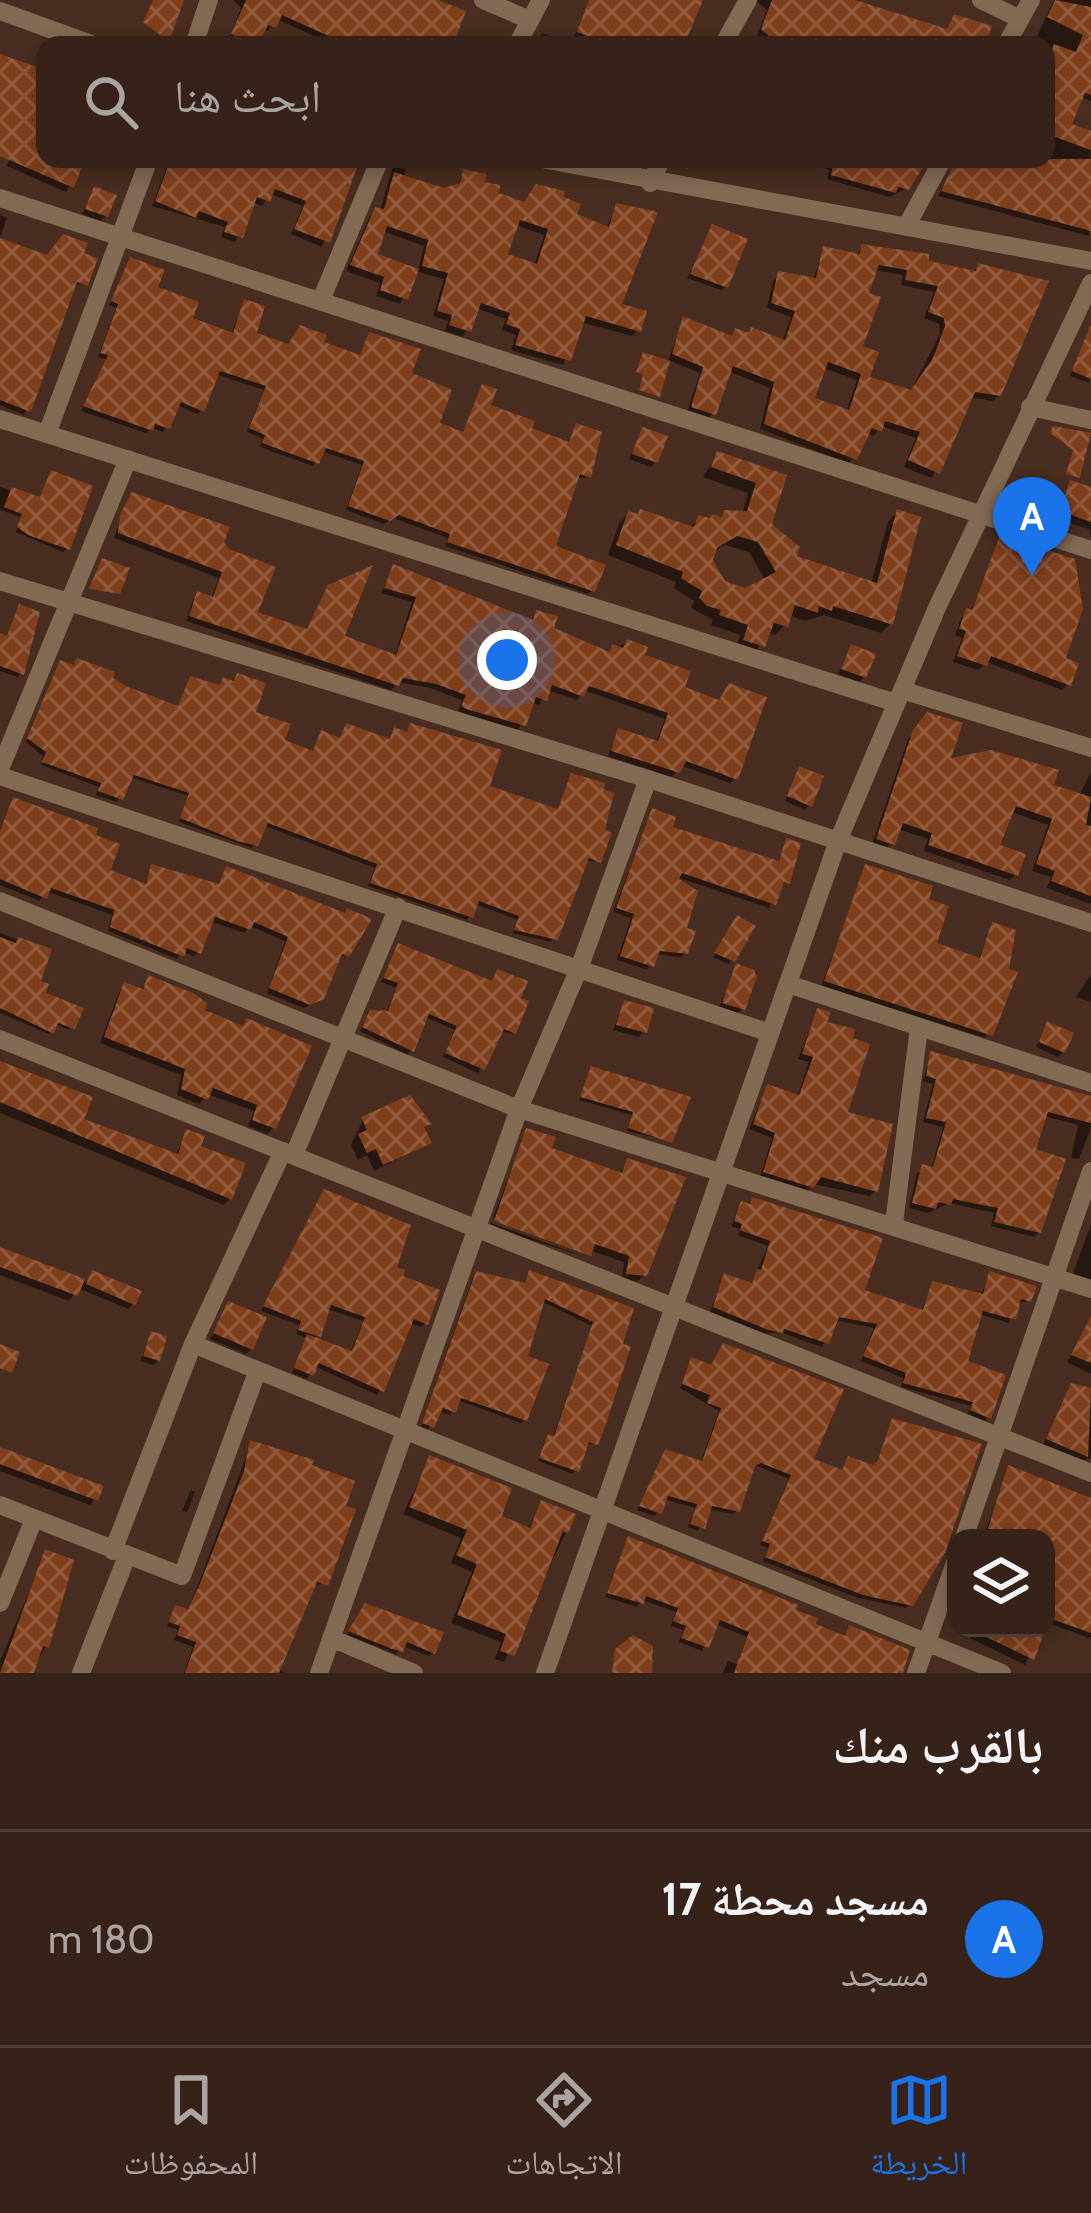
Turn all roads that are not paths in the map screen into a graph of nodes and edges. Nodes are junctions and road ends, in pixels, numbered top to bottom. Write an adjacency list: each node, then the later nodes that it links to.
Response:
1 (209, 0): 11 (street)
2 (483, 0): 9 (street)
3 (541, 0): 9 (street)
4 (748, 0): 13 (street)
5 (981, 0): 8 (street)
6 (1031, 0): 8 (street)
7 (0, 11): 10 (street)
8 (1020, 19): 14 (street)
9 (530, 20): 12 (street)
10 (69, 36)
11 (197, 36)
12 (522, 36)
13 (729, 36)
14 (1011, 36)
15 (145, 168): 23 (street)
16 (376, 168): 26 (street)
17 (584, 168): 20 (street)
18 (657, 168): 20 (street)
19 (939, 168): 22 (street)
20 (650, 182): 22 (street)
21 (0, 198): 23 (street)
22 (907, 225): 24 (street)
23 (117, 236): 26 (street); 30 (street)
24 (1091, 261)
25 (1091, 284): 27 (street)
26 (321, 300): 32 (street)
27 (1030, 407): 29 (street); 32 (street)
28 (0, 419): 30 (street)
29 (1091, 420)
30 (47, 434): 31 (street)
31 (128, 459): 35 (street); 36 (street)
32 (981, 518): 33 (street); 36 (street)
33 (1091, 550)
34 (0, 581): 35 (street)
35 (67, 601): 38 (street); 39 (street)
36 (899, 696): 37 (street); 40 (street)
37 (1091, 748)
38 (0, 773): 42 (street)
39 (648, 779): 40 (street); 44 (street)
40 (838, 841): 43 (street); 45 (street)
41 (0, 901): 49 (street)
42 (398, 907): 44 (street); 49 (street)
43 (1091, 922)
44 (580, 966): 47 (street); 51 (street)
45 (791, 986): 46 (street); 47 (street)
46 (919, 1028): 50 (street); 55 (street)
47 (770, 1033): 54 (street)
48 (0, 1040): 52 (street)
49 (341, 1041): 51 (street); 52 (street)
50 (1091, 1083)
51 (519, 1109): 54 (street); 56 (street)
52 (288, 1153): 56 (street); 60 (street)
53 (1091, 1171): 57 (street)
54 (720, 1172): 55 (street); 59 (street)
55 (894, 1222): 57 (street)
56 (480, 1230): 59 (street); 62 (street)
57 (1054, 1276): 58 (street); 63 (street)
58 (1091, 1288)
59 (674, 1307): 63 (street); 66 (street)
60 (193, 1344): 61 (street); 69 (street)
61 (257, 1372): 62 (street); 69 (street)
62 (403, 1432): 66 (street); 72 (street)
63 (1000, 1440): 64 (street); 68 (street)
64 (1091, 1473)
65 (0, 1505): 67 (street)
66 (603, 1508): 73 (street); 77 (street)
67 (34, 1519): 69 (street); 71 (street)
68 (967, 1529)
69 (120, 1554): 74 (street)
70 (947, 1586): 73 (street)
71 (0, 1603)
72 (331, 1638): 75 (street); 76 (street)
73 (926, 1643): 78 (street); 79 (street)
74 (81, 1673)
75 (319, 1673)
76 (414, 1673)
77 (545, 1673)
78 (916, 1673)
79 (1002, 1673)

